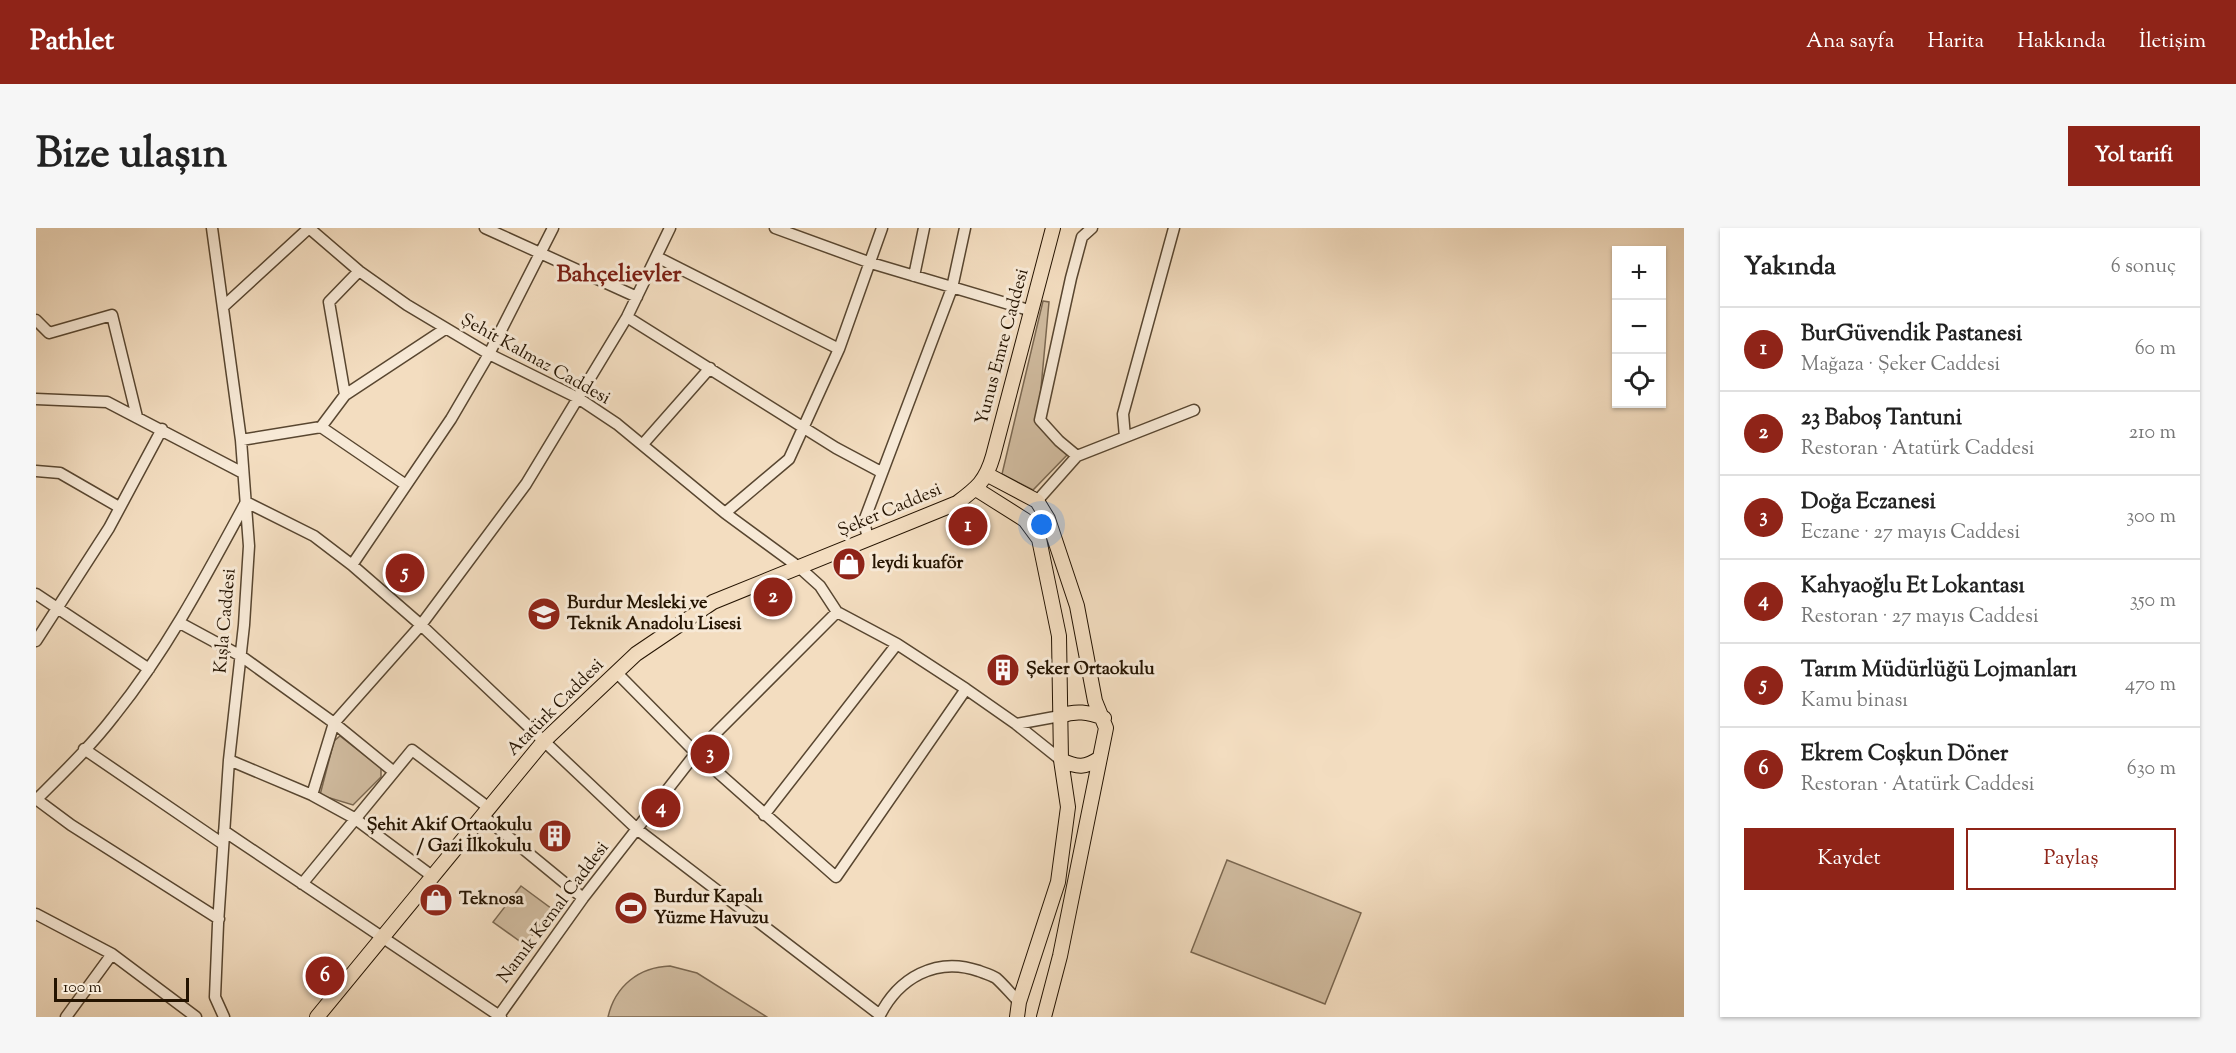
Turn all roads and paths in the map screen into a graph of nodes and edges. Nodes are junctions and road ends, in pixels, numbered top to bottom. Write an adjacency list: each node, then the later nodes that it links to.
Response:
1 (212, 228): 20 (street, Kışla Caddesi)
2 (309, 228): 16 (street, Şehit Kalmaz Caddesi); 20 (street)
3 (485, 228): 13 (street)
4 (553, 228): 13 (street)
5 (670, 228): 14 (street)
6 (776, 228): 15 (street)
7 (882, 228): 15 (street)
8 (924, 228): 17 (street)
9 (965, 228): 18 (street)
10 (1053, 228): 21 (main road, Yunus Emre Caddesi)
11 (1092, 228): 39 (street)
12 (1173, 228): 36 (street)
13 (539, 255): 19 (street); 26 (street)
14 (657, 257): 19 (street); 25 (street)
15 (871, 262): 17 (street); 25 (street)
16 (359, 272): 24 (street, Şehit Kalmaz Caddesi); 28 (street)
17 (914, 276): 18 (street)
18 (952, 288): 21 (street); 41 (street)
19 (637, 297): 22 (street)
20 (224, 306): 37 (street, Kışla Caddesi)
21 (1032, 311): 43 (main road, Yunus Emre Caddesi)
22 (627, 317): 27 (street); 29 (street)
23 (36, 320): 32 (street)
24 (445, 329): 26 (street, Şehit Kalmaz Caddesi); 28 (street)
25 (839, 349): 34 (street)
26 (489, 354): 29 (street, Şehit Kalmaz Caddesi); 44 (street)
27 (710, 368): 34 (street); 38 (street)
28 (345, 395): 33 (street)
29 (578, 398): 38 (street, Şehit Kalmaz Caddesi); 57 (street)
30 (36, 399): 32 (street)
31 (1194, 410): 36 (street)
32 (137, 417): 35 (street)
33 (321, 427): 37 (street); 44 (street)
34 (805, 427): 41 (street); 49 (street)
35 (162, 429): 42 (street); 48 (street)
36 (1125, 437): 39 (street)
37 (241, 440): 42 (street, Kışla Caddesi)
38 (643, 444): 49 (street, Şehit Kalmaz Caddesi)
39 (1077, 456): 46 (street)
40 (36, 471): 48 (street)
41 (881, 472): 50 (street)
42 (243, 473): 47 (street, Kışla Caddesi)
43 (988, 475): 45 (main road, Şeker Caddesi); 46 (main road)
44 (406, 485): 51 (street)
45 (975, 489): 50 (main road, Şeker Caddesi); 64 (main road)
46 (1037, 501): 65 (main road)
47 (246, 502): 51 (street); 56 (street); 60 (street, Kışla Caddesi)
48 (119, 507): 54 (street)
49 (725, 513): 52 (street, Şehit Kalmaz Caddesi)
50 (868, 539): 52 (main road, Şeker Caddesi)
51 (352, 565): 57 (street)
52 (800, 568): 55 (street, Şehit Kalmaz Caddesi); 62 (main road, Atatürk Caddesi)
53 (36, 594): 54 (street)
54 (56, 608): 58 (street); 61 (street)
55 (837, 612): 59 (street); 70 (street, Namık Kemal Caddesi)
56 (180, 623): 60 (street); 61 (street)
57 (421, 626): 66 (street); 68 (street)
58 (36, 641)
59 (897, 644): 63 (street); 78 (street)
60 (241, 656): 66 (street); 72 (street, Kışla Caddesi)
61 (149, 669): 69 (street)
62 (616, 672): 68 (main road, Atatürk Caddesi); 70 (street)
63 (966, 689): 67 (street); 78 (street)
64 (1060, 716): 65 (main road); 67 (street); 73 (main road)
65 (1104, 718): 71 (main road)
66 (334, 723): 74 (street); 75 (street)
67 (1016, 724): 73 (street)
68 (544, 741): 77 (main road, Atatürk Caddesi); 80 (street)
69 (84, 749): 76 (street); 82 (street)
70 (696, 753): 78 (street); 80 (street, Namık Kemal Caddesi)
71 (1100, 758): 73 (main road); 98 (main road)
72 (229, 760): 75 (street); 81 (street, Kışla Caddesi)
73 (1061, 760): 90 (main road)
74 (394, 772): 77 (street); 79 (street)
75 (312, 795): 79 (street)
76 (36, 799): 87 (street)
77 (486, 812): 83 (main road, Atatürk Caddesi); 85 (street)
78 (764, 815)
79 (354, 818): 83 (street); 84 (street)
80 (638, 830): 85 (street, Namık Kemal Caddesi); 91 (street)
81 (224, 831): 82 (street, Kışla Caddesi); 84 (street)
82 (223, 844): 87 (street, Kışla Caddesi)
83 (432, 876): 88 (main road, Atatürk Caddesi)
84 (302, 884): 88 (street)
85 (583, 898): 96 (street, Namık Kemal Caddesi)
86 (36, 914): 89 (street)
87 (219, 920): 94 (street, Kışla Caddesi)
88 (382, 938): 95 (main road, Atatürk Caddesi); 96 (street)
89 (111, 954): 92 (street); 93 (street)
90 (1019, 1002): 91 (street); 97 (main road)
91 (880, 1016)
92 (66, 1017)
93 (196, 1017)
94 (224, 1017)
95 (317, 1017)
96 (500, 1017)
97 (1017, 1017)
98 (1044, 1017)

